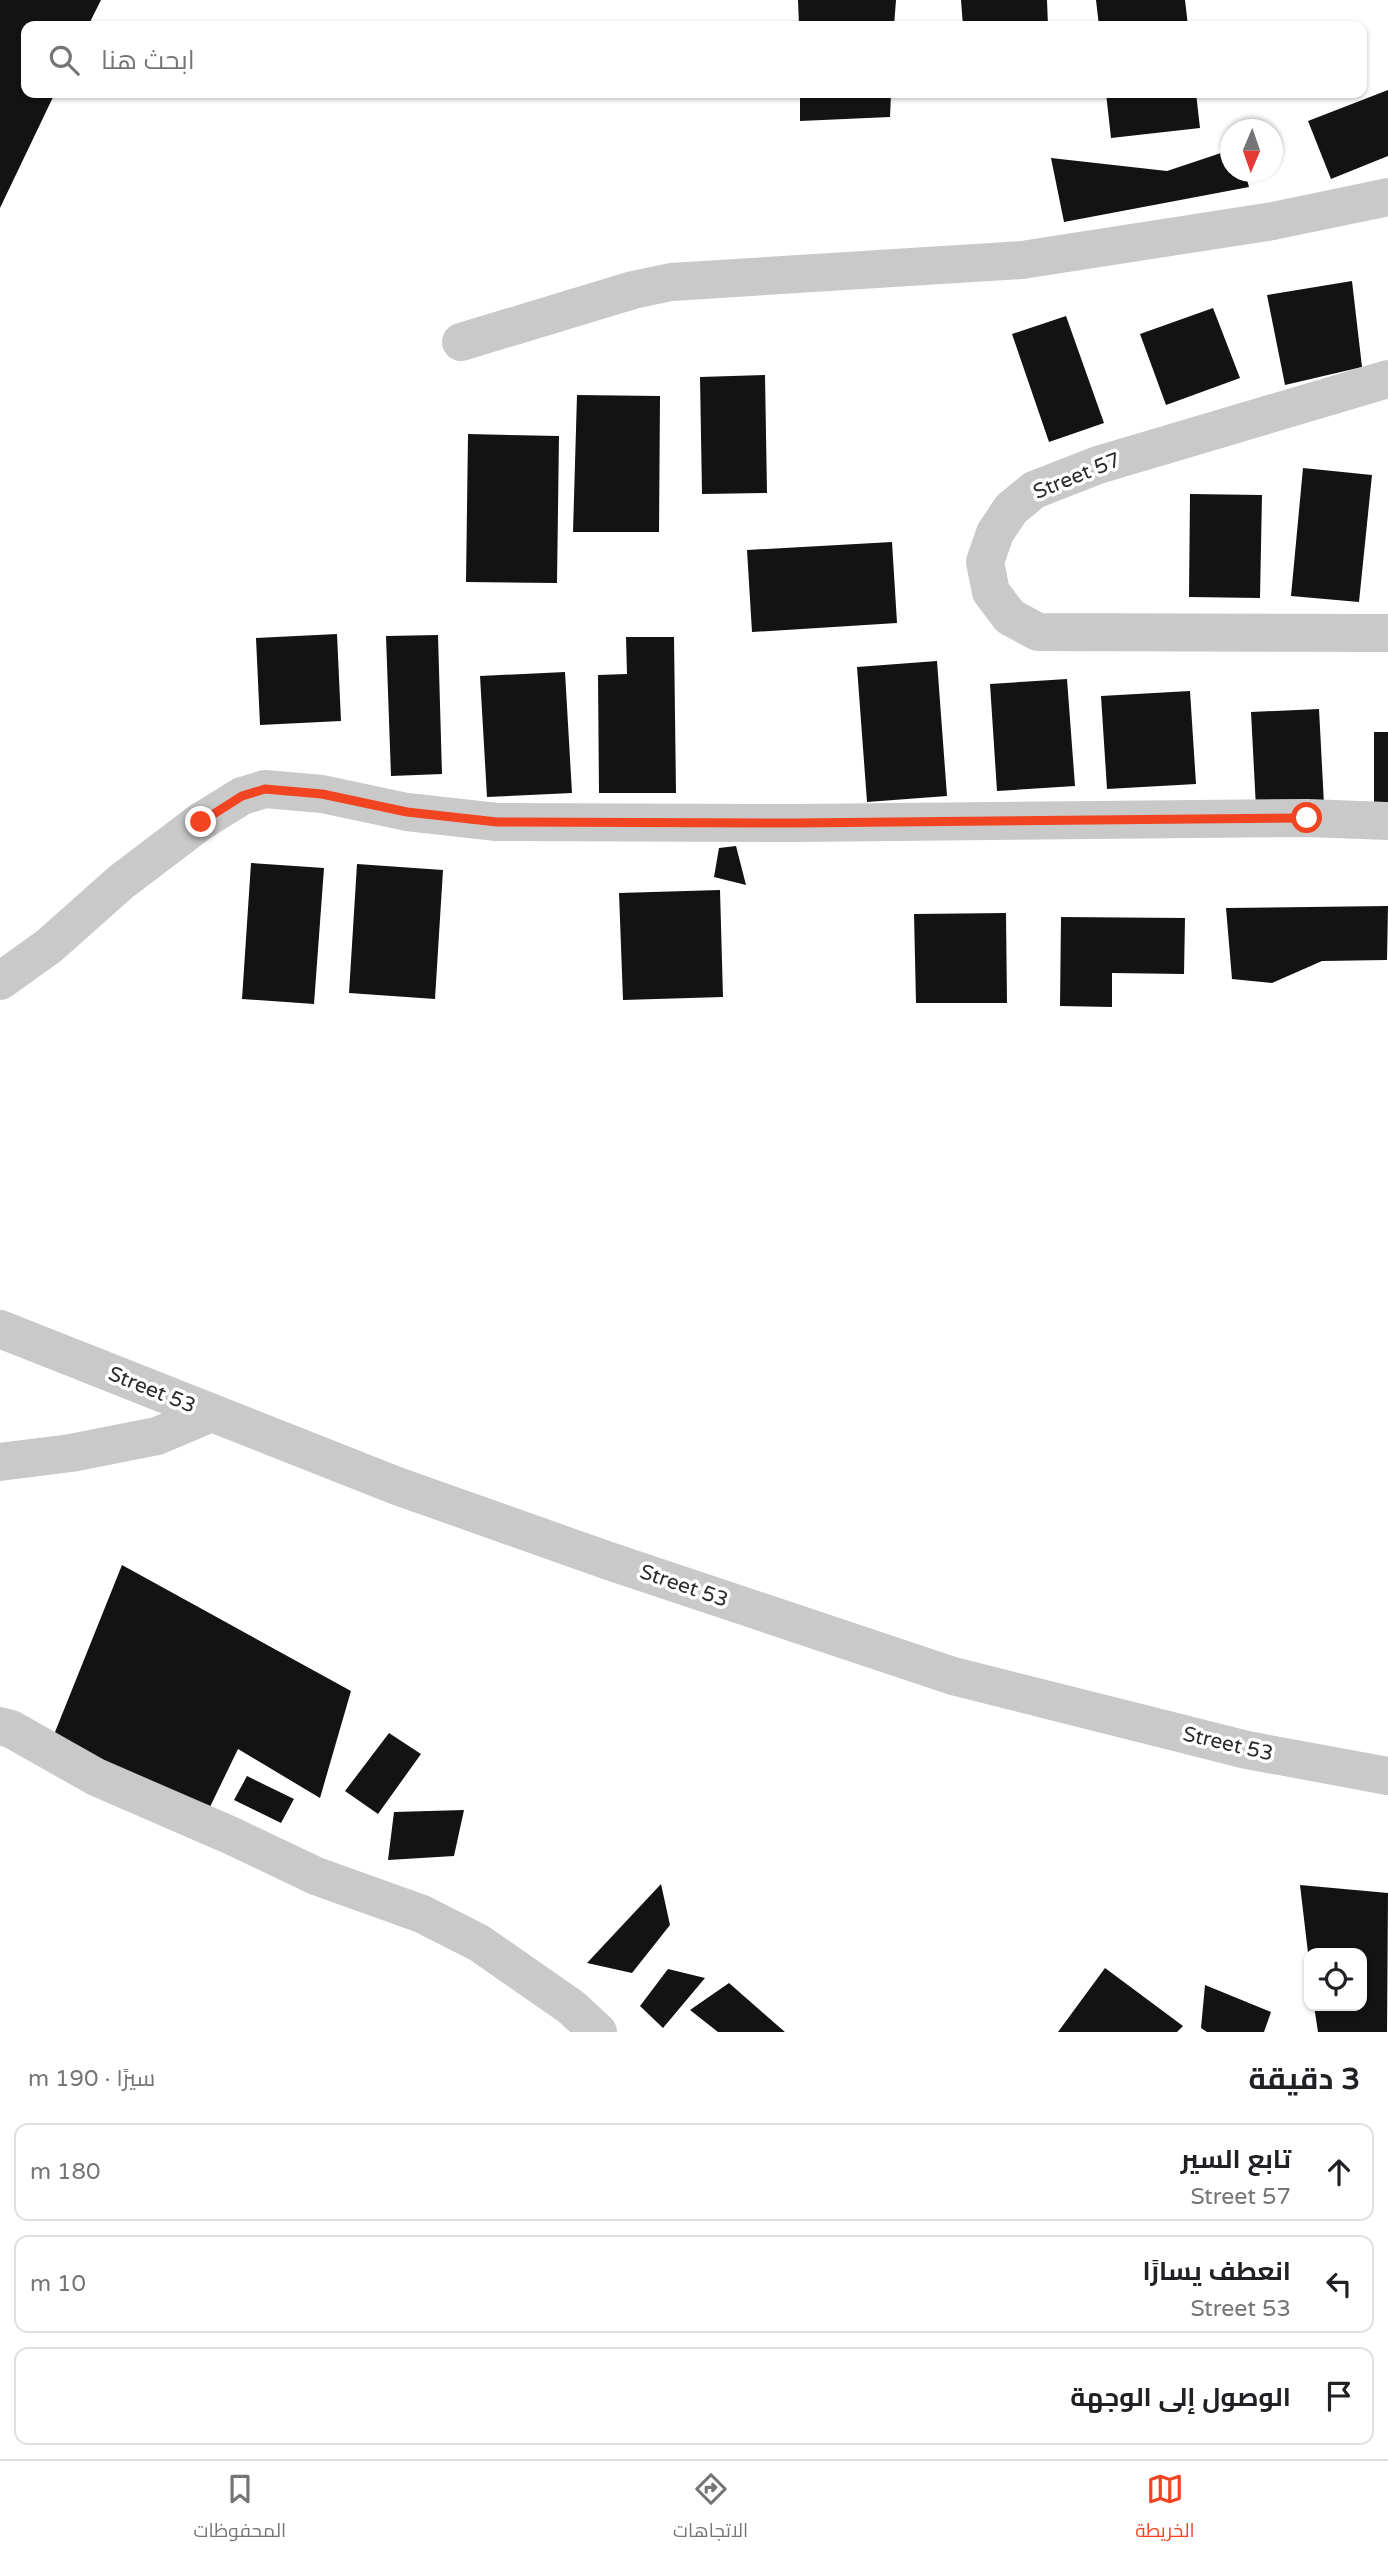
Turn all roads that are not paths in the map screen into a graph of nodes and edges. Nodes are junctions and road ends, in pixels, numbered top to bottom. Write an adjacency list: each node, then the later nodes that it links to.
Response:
1 (1388, 197): 2 (street)
2 (461, 342)
3 (1388, 379): 4 (street, Street 57)
4 (1388, 633)
5 (1388, 821): 6 (street)
6 (0, 981)
7 (0, 1329): 8 (street, Street 53)
8 (209, 1414): 9 (street); 11 (street, Street 53)
9 (0, 1462)
10 (0, 1726): 12 (street)
11 (1388, 1776)
12 (598, 2032)

